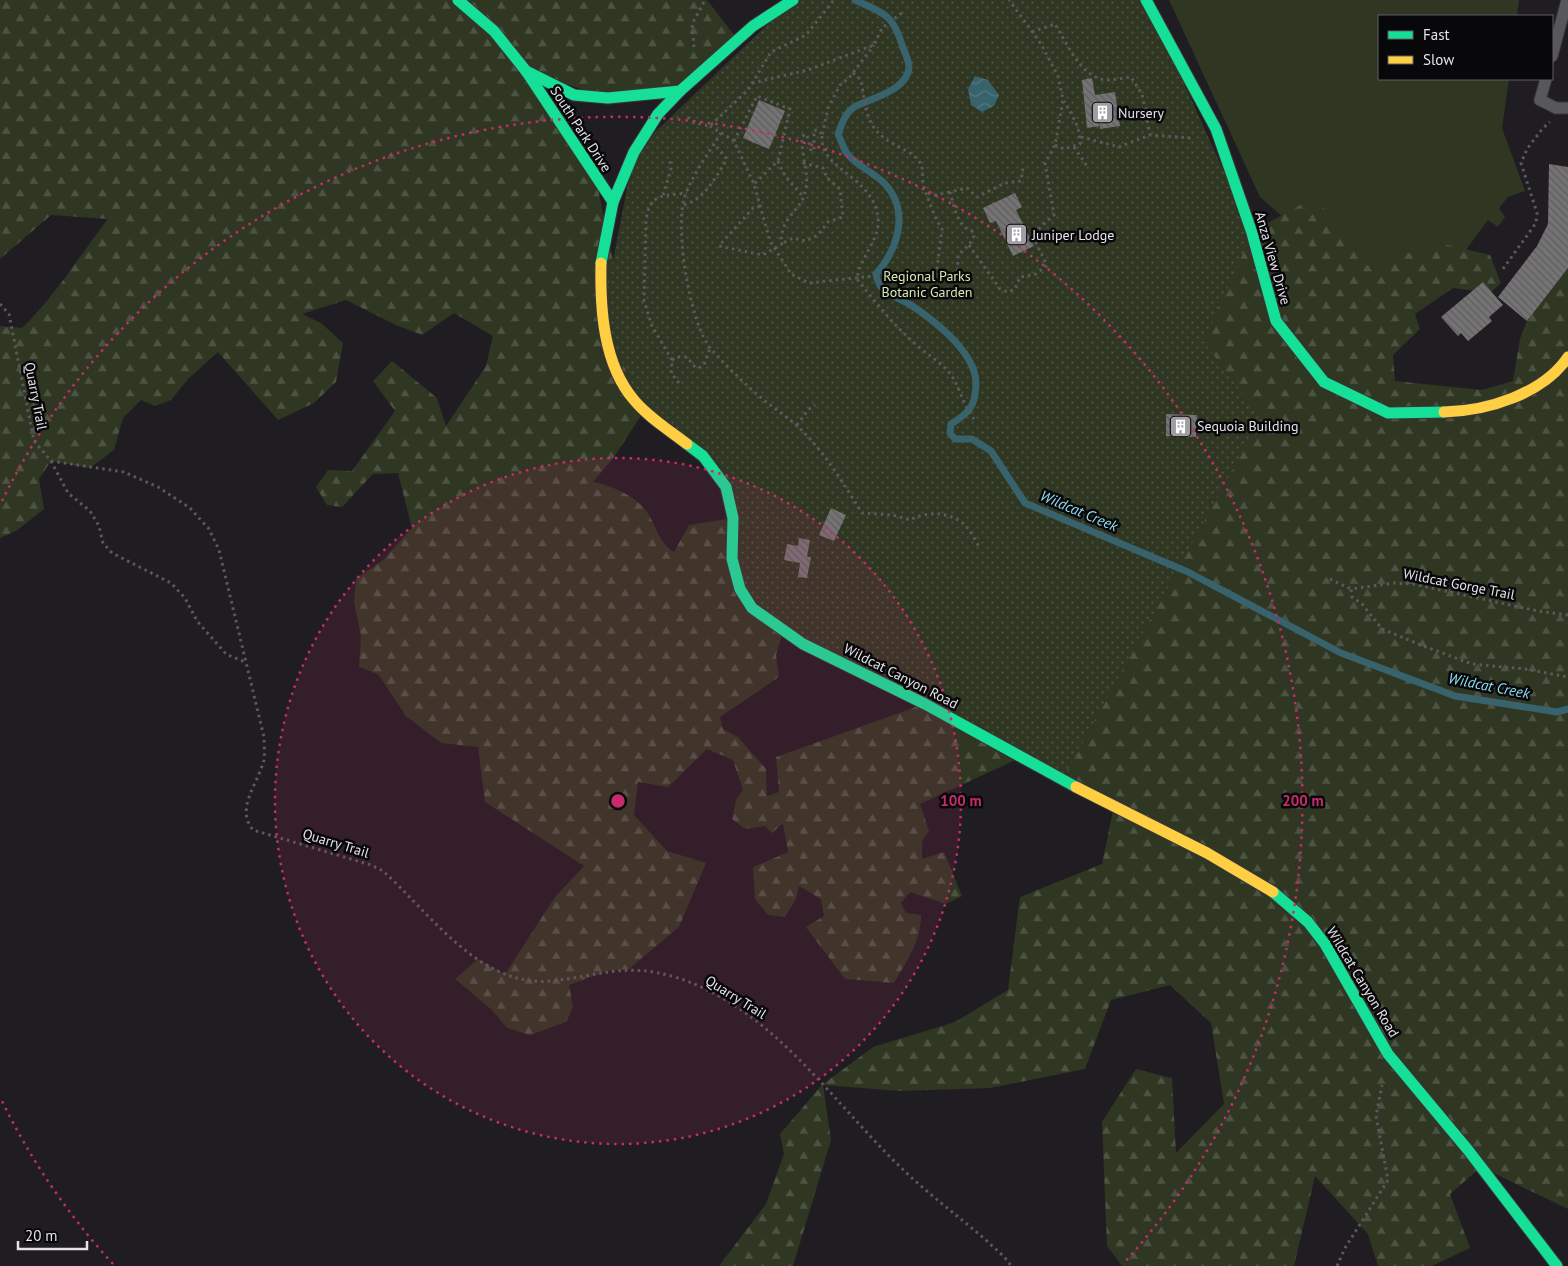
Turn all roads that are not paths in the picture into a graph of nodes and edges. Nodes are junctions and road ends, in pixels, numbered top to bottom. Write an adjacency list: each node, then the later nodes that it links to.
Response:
1 (458, 0): 6 (street, South Park Drive)
2 (794, 0): 8 (street, Wildcat Canyon Road)
3 (1146, 0): 11 (street, Anza View Drive)
4 (1567, 0): 5 (lane)
5 (1553, 52)
6 (526, 71): 8 (street, South Park Drive); 10 (street, South Park Drive)
7 (1546, 80): 9 (lane)
8 (676, 96): 10 (street, Wildcat Canyon Road)
9 (1568, 108)
10 (613, 202): 12 (street, Wildcat Canyon Road)
11 (1568, 357)
12 (1557, 1266)

